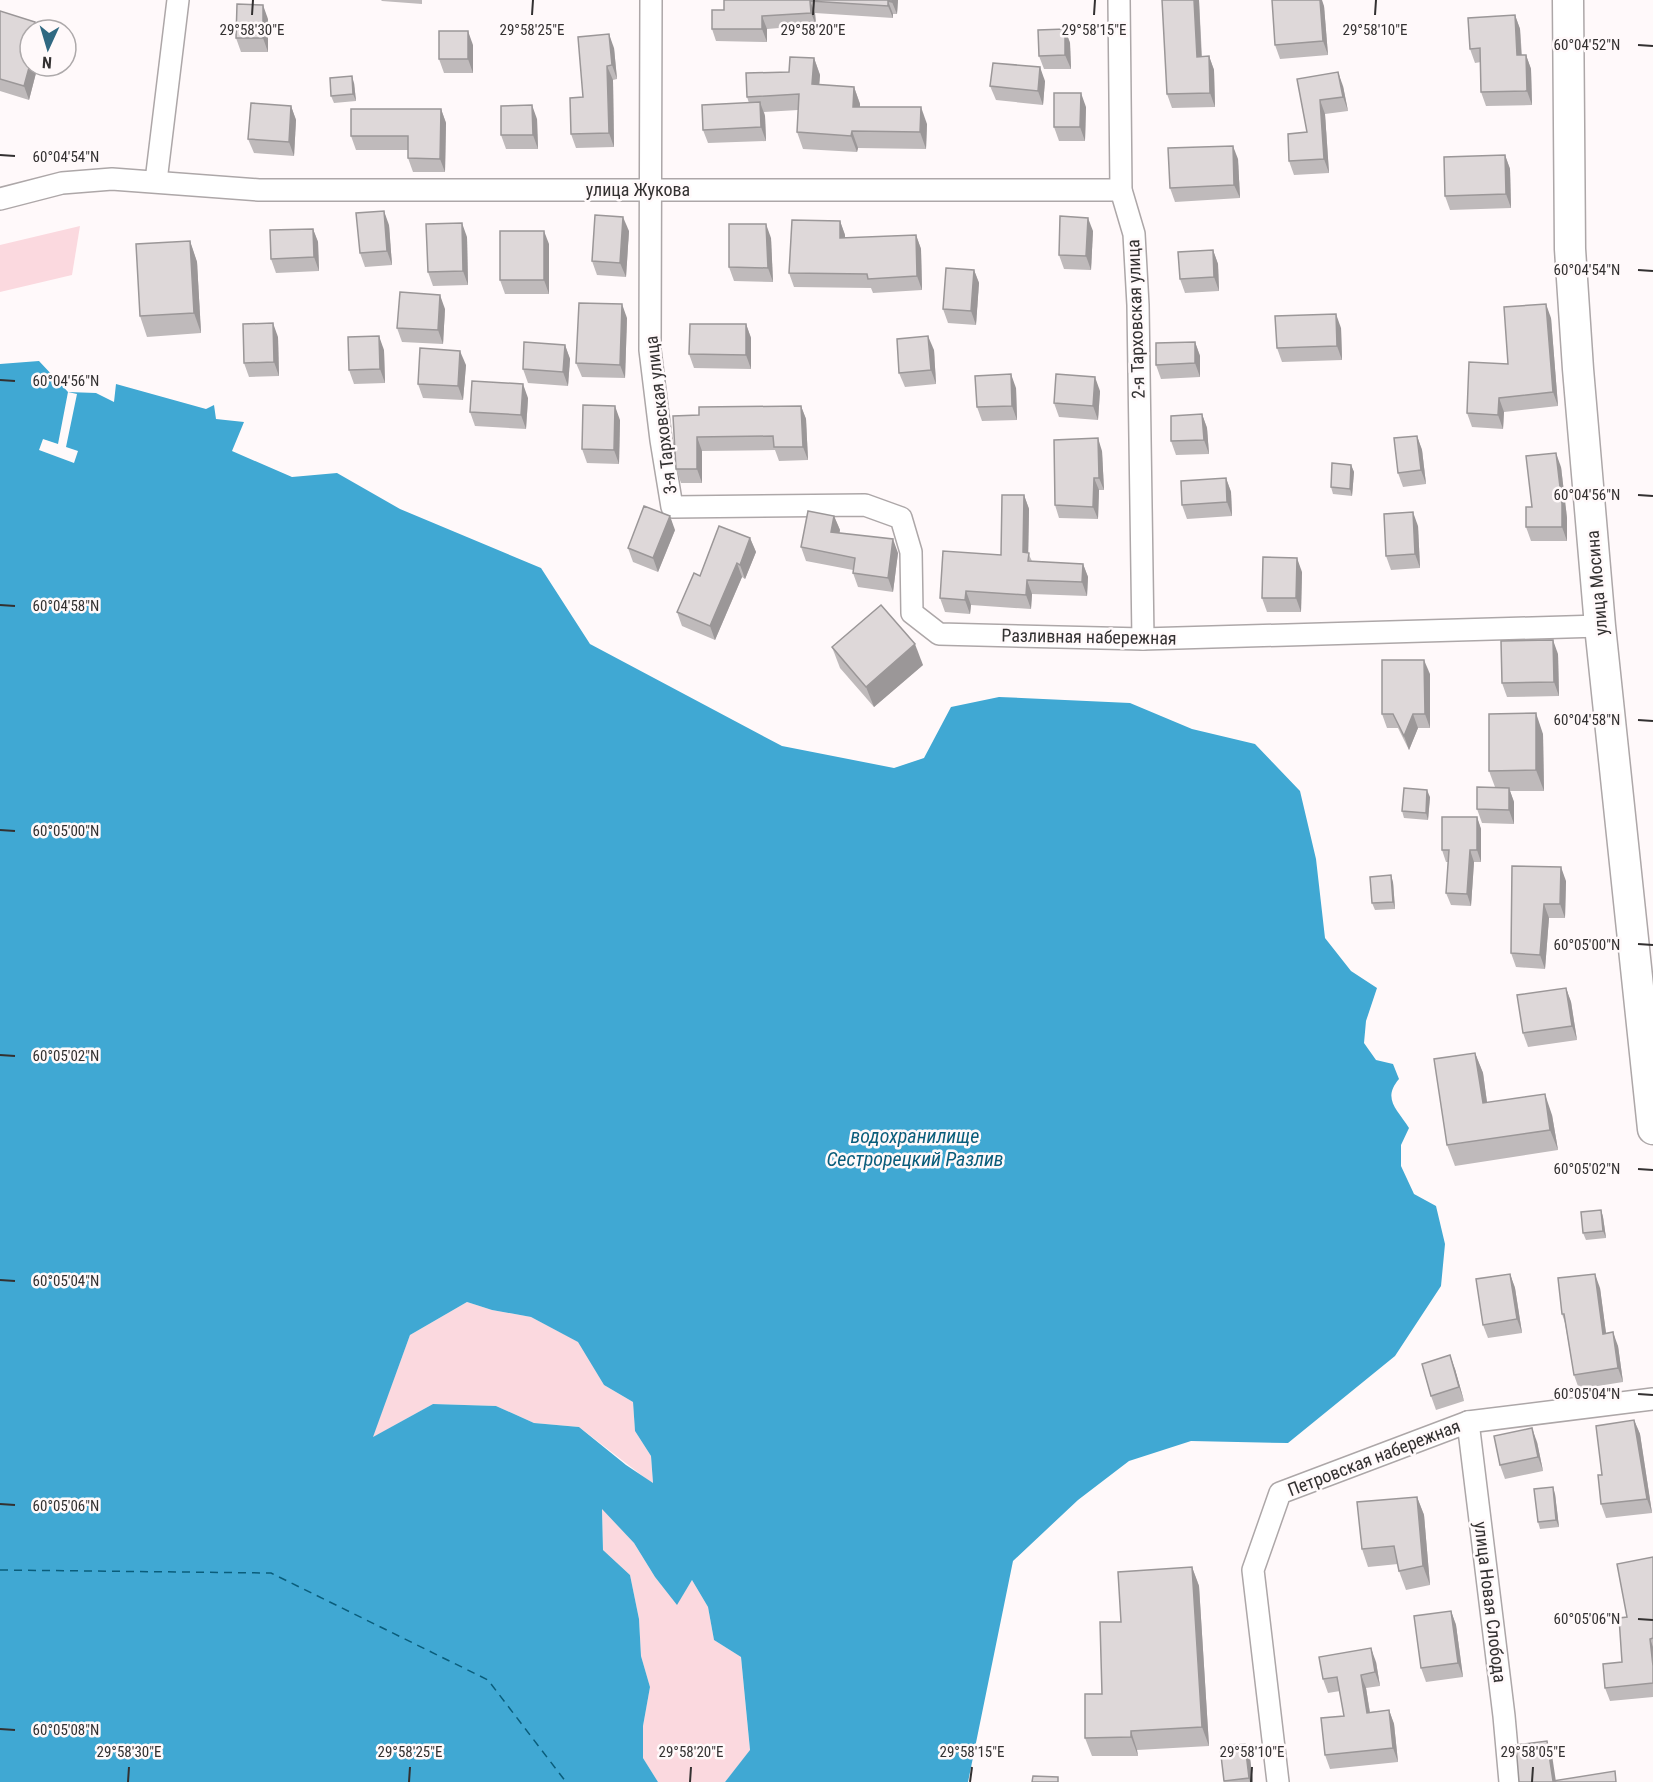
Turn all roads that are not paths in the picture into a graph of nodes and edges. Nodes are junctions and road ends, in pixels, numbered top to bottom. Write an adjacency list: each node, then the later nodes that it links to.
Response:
1 (178, 0): 5 (street)
2 (651, 0): 6 (street, 3-я Тарховская улица)
3 (1119, 0): 7 (street, 2-я Тарховская улица)
4 (1568, 0): 10 (street, улица Мосина)
5 (156, 181): 6 (street, улица Жукова); 8 (street, улица Жукова)
6 (651, 190): 7 (street, улица Жукова); 9 (street, 3-я Тарховская улица)
7 (1121, 190): 11 (street, 2-я Тарховская улица)
8 (0, 199)
9 (672, 507): 11 (street, Разливная набережная)
10 (1600, 626): 11 (street, Разливная набережная); 12 (street, улица Мосина)
11 (1143, 639)
12 (1653, 1129)
13 (1653, 1399): 14 (street, Петровская набережная)
14 (1468, 1422): 15 (street, Петровская набережная); 16 (street, улица Новая Слобода)
15 (1278, 1782)
16 (1510, 1782)

